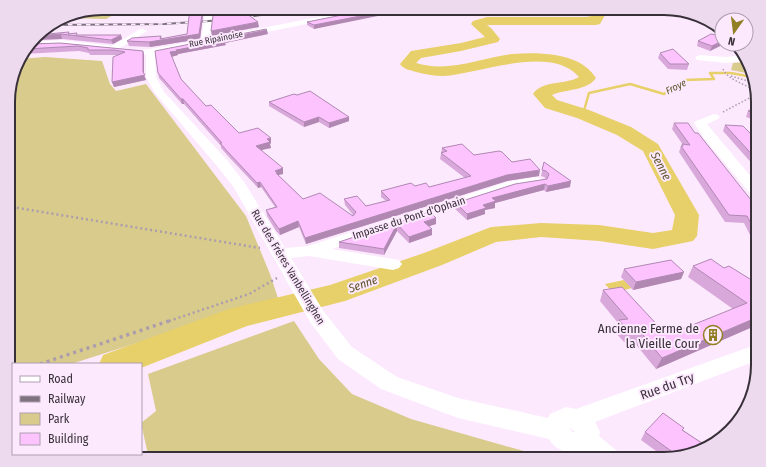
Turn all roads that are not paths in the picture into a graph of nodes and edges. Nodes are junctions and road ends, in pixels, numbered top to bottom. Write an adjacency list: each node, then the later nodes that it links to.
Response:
1 (209, 15): 4 (street)
2 (341, 15): 4 (street, Rue Ripainoise)
3 (143, 31): 6 (street)
4 (205, 41): 7 (street, Rue Ripainoise)
5 (38, 44): 6 (street, Rue Ripainoise)
6 (114, 49): 7 (street, Rue Ripainoise)
7 (150, 52): 13 (street, Rue des Frères Vanbellinghen)
8 (700, 58): 9 (street)
9 (739, 59)
10 (714, 116): 12 (street)
11 (539, 181): 14 (street, Impasse du Pont d'Ophain)
12 (751, 181)
13 (277, 250): 14 (street, Impasse du Pont d'Ophain); 17 (street, Rue des Frères Vanbellinghen)
14 (310, 251): 15 (street)
15 (393, 264)
16 (751, 355): 17 (street, Rue du Try)
17 (566, 424): 18 (street)
18 (600, 452)

